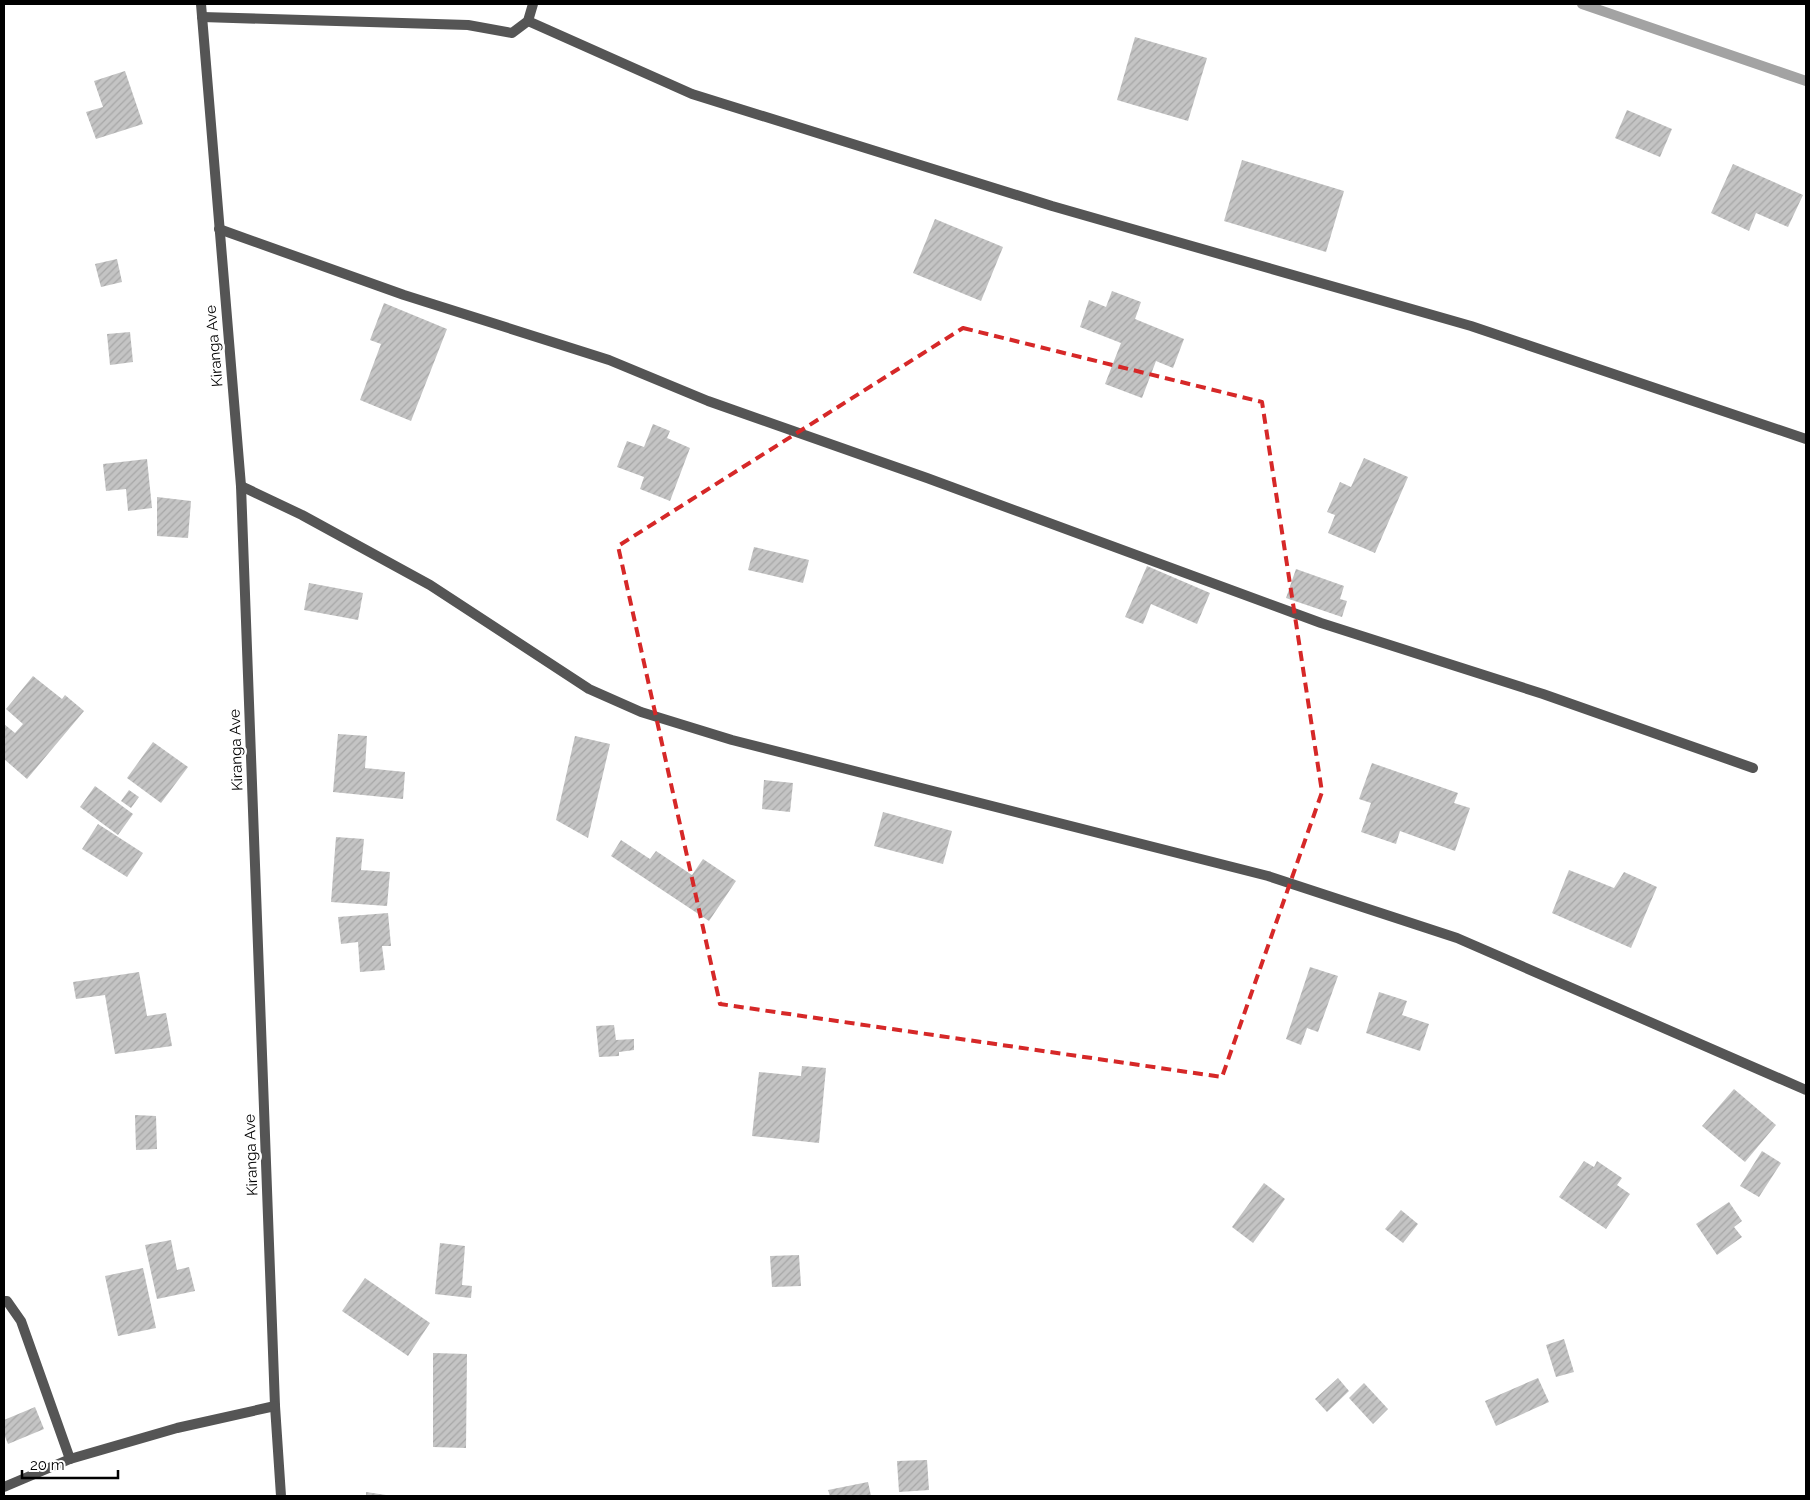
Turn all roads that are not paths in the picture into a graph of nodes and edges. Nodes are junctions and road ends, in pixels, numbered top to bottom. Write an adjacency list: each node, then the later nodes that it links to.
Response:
1 (201, 4): 3 (street, Kiranga Ave)
2 (533, 4): 4 (street)
3 (202, 17): 4 (street); 5 (street, Kiranga Ave)
4 (528, 21): 6 (street)
5 (219, 229): 7 (street, Kiranga Ave); 8 (street)
6 (1806, 439)
7 (241, 486): 9 (street); 11 (street, Kiranga Ave)
8 (1753, 768)
9 (1806, 1090)
10 (4, 1301): 12 (street)
11 (275, 1406): 12 (street); 14 (street, Kiranga Ave)
12 (70, 1460): 13 (street)
13 (4, 1487)
14 (281, 1496)

